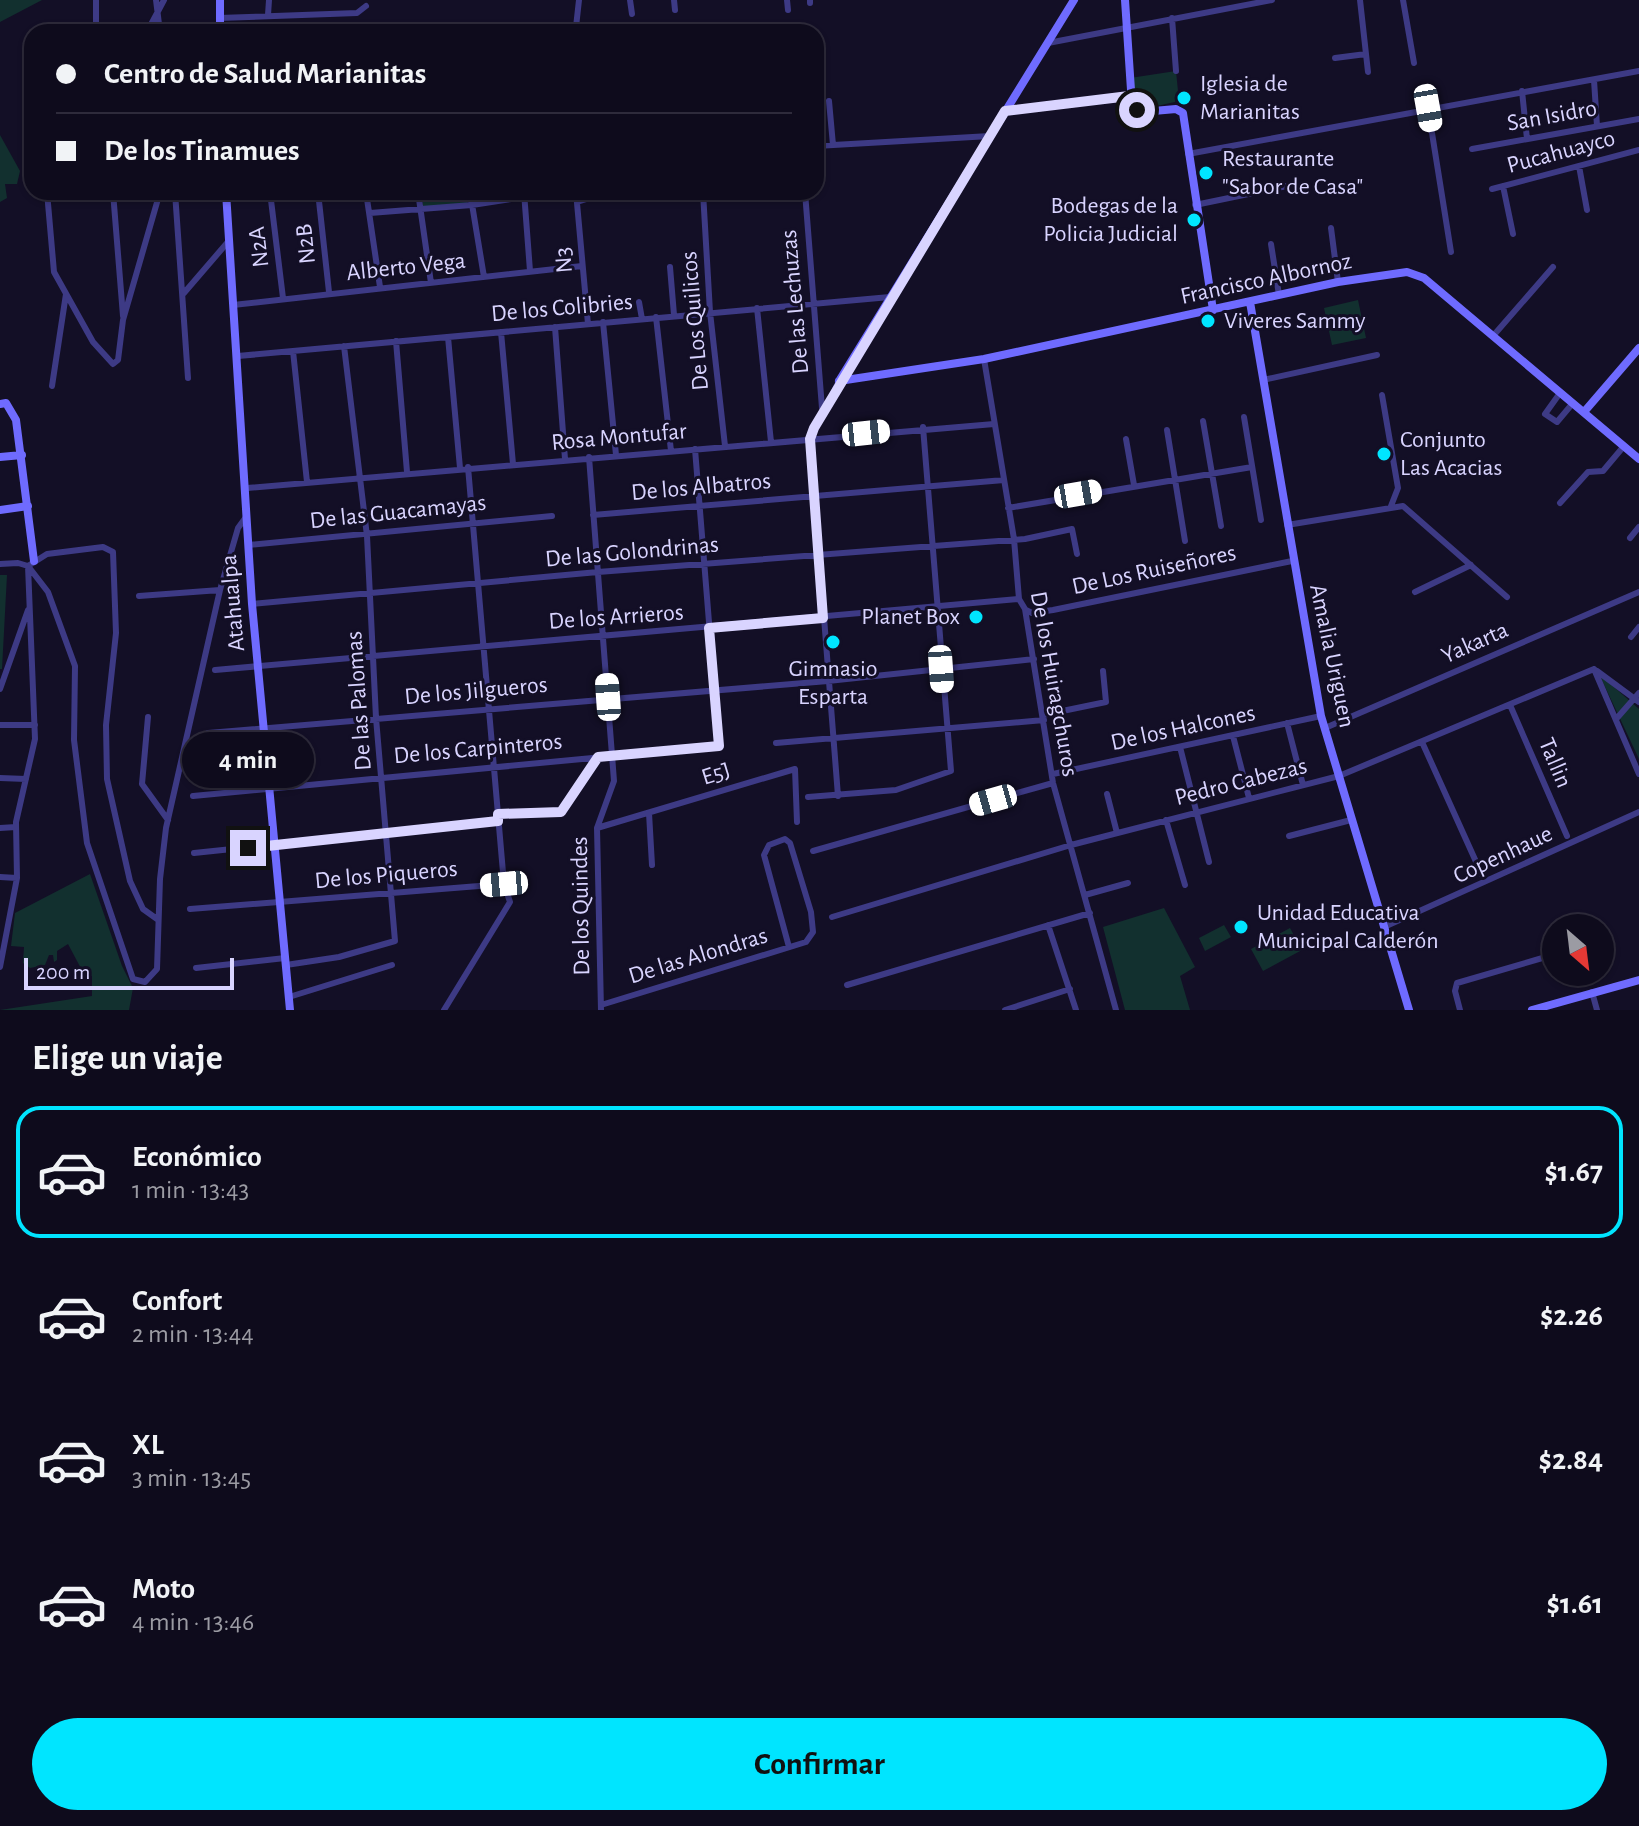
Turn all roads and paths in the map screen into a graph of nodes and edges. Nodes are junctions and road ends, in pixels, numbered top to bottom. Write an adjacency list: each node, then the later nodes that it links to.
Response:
1 (96, 0): 22 (street)
2 (164, 0): 14 (street)
3 (220, 0): 20 (street)
4 (269, 0): 19 (street)
5 (579, 0): 26 (street)
6 (630, 0): 18 (street)
7 (674, 0): 16 (street)
8 (787, 0): 17 (street)
9 (1074, 0): 28 (street)
10 (1125, 0): 27 (street)
11 (1272, 0): 21 (street)
12 (1360, 0): 29 (street)
13 (1403, 0): 31 (street)
14 (157, 4): 23 (street); 24 (street)
15 (366, 6): 19 (street)
16 (675, 10)
17 (788, 10)
18 (632, 14)
19 (268, 15): 20 (street)
20 (219, 18): 25 (street)
21 (1172, 18): 27 (street); 32 (street)
22 (95, 24)
23 (150, 24)
24 (159, 24)
25 (219, 24)
26 (576, 24)
27 (1127, 25): 28 (street); 37 (street)
28 (1048, 43): 40 (street)
29 (1366, 54): 30 (street); 34 (street)
30 (1335, 58)
31 (1414, 63)
32 (1176, 71)
33 (1639, 71): 35 (street)
34 (1368, 72)
35 (1594, 80): 36 (street); 42 (street)
36 (1522, 91): 39 (street); 44 (street)
37 (1129, 96): 40 (street); 49 (street)
38 (829, 101): 45 (street)
39 (1428, 108): 49 (street); 79 (street)
40 (1005, 111): 43 (street)
41 (1639, 119): 42 (street, San Isidro)
42 (1597, 126): 44 (street, San Isidro)
43 (990, 136): 45 (street); 93 (street)
44 (1527, 139): 47 (street, San Isidro)
45 (833, 145): 46 (street)
46 (824, 146)
47 (1472, 149)
48 (1639, 150): 50 (street, Pucahuayco)
49 (1188, 154): 71 (street)
50 (1579, 166): 52 (street, Pucahuayco); 73 (street)
51 (1287, 186): 71 (street)
52 (1503, 186): 53 (street, Pucahuayco); 76 (street)
53 (1492, 189)
54 (48, 200): 90 (street)
55 (114, 200): 106 (street)
56 (158, 200): 106 (street)
57 (176, 200): 91 (street)
58 (226, 200): 77 (street, Atahualpa)
59 (271, 200): 94 (street, N2A)
60 (319, 200): 89 (street, N2B)
61 (368, 200): 74 (street)
62 (420, 200): 72 (street)
63 (471, 200): 70 (street)
64 (498, 200): 70 (street)
65 (524, 200): 84 (street)
66 (583, 200): 69 (street)
67 (703, 200): 101 (street, De Los Quilicos)
68 (806, 200): 96 (street, De las Lechuzas)
69 (577, 202): 81 (street, N3)
70 (472, 205): 72 (street); 85 (street)
71 (1195, 205): 100 (street)
72 (421, 208): 74 (street); 87 (street)
73 (1587, 210)
74 (370, 213): 88 (street)
75 (1331, 228): 86 (street)
76 (1513, 234)
77 (227, 243): 91 (street); 98 (street, Atahualpa)
78 (1271, 244): 92 (street)
79 (1451, 252)
80 (696, 261): 102 (street)
81 (582, 266): 84 (street, Alberto Vega); 108 (street, N3)
82 (670, 267): 103 (street)
83 (1553, 267): 111 (street)
84 (530, 271): 85 (street, Alberto Vega)
85 (484, 277): 87 (street, Alberto Vega)
86 (1338, 282): 92 (street, Francisco Albornoz); 111 (street, Francisco Albornoz)
87 (431, 283): 88 (street, Alberto Vega)
88 (380, 287): 89 (street, Alberto Vega)
89 (329, 292): 94 (street, Alberto Vega)
90 (66, 293): 106 (street); 123 (street)
91 (184, 293): 120 (street)
92 (1279, 295): 97 (street, Francisco Albornoz)
93 (890, 297): 96 (street, De los Colibries); 122 (street)
94 (283, 298): 98 (street, Alberto Vega)
95 (639, 302): 105 (street)
96 (814, 302): 99 (street, De los Colibries); 128 (street, De las Lechuzas)
97 (1250, 302): 100 (street, Francisco Albornoz); 121 (street, Amalia Uriguen)
98 (233, 305): 118 (street, Atahualpa)
99 (757, 308): 101 (street, De los Colibries); 137 (street)
100 (1213, 310): 119 (street, Francisco Albornoz)
101 (710, 312): 102 (street, De los Colibries); 138 (street, De Los Quilicos)
102 (692, 314): 103 (street, De los Colibries)
103 (674, 315): 104 (street, De los Colibries)
104 (656, 317): 105 (street, De los Colibries); 141 (street)
105 (642, 319): 107 (street, De los Colibries)
106 (123, 320)
107 (603, 322): 108 (street, De los Colibries); 143 (street)
108 (588, 324): 109 (street, De los Colibries)
109 (555, 327): 110 (street, De los Colibries); 146 (street)
110 (501, 332): 112 (street, De los Colibries); 148 (street)
111 (1493, 336): 124 (street, Francisco Albornoz)
112 (448, 337): 113 (street, De los Colibries); 150 (street)
113 (396, 341): 114 (street, De los Colibries); 151 (street)
114 (344, 346): 116 (street, De los Colibries); 153 (street, De las Palomas)
115 (1639, 348): 129 (street)
116 (293, 351): 118 (street, De los Colibries); 156 (street)
117 (1377, 355): 121 (street)
118 (238, 356): 158 (street, Atahualpa)
119 (984, 359): 122 (street, Francisco Albornoz); 132 (street, De los Huiragchuros)
120 (188, 378)
121 (1263, 380): 172 (street, Amalia Uriguen)
122 (839, 381): 128 (street)
123 (52, 386)
124 (1560, 393): 126 (street, Francisco Albornoz); 126 (street)
125 (1382, 395): 164 (street)
126 (1573, 403): 129 (street, Francisco Albornoz)
127 (0, 404): 142 (street)
128 (822, 410): 135 (street)
129 (1584, 412): 139 (street, Francisco Albornoz)
130 (1244, 417): 149 (street)
131 (1203, 421): 152 (street)
132 (994, 424): 133 (street, Rosa Montufar); 155 (street, De los Huiragchuros)
133 (923, 427): 135 (street, Rosa Montufar); 159 (street)
134 (1167, 430): 154 (street)
135 (810, 439): 137 (street, Rosa Montufar); 160 (street)
136 (1126, 439): 157 (street)
137 (771, 442): 138 (street, Rosa Montufar)
138 (725, 446): 140 (street, Rosa Montufar)
139 (1624, 446): 147 (street, Francisco Albornoz); 161 (street)
140 (695, 449): 141 (street, Rosa Montufar); 162 (street)
141 (671, 451): 143 (street, Rosa Montufar)
142 (22, 455): 144 (street); 163 (street)
143 (616, 455): 145 (street, Rosa Montufar)
144 (0, 457)
145 (589, 457): 146 (street, Rosa Montufar); 167 (street)
146 (565, 459): 148 (street, Rosa Montufar)
147 (1639, 459)
148 (513, 464): 150 (street, Rosa Montufar)
149 (1252, 467): 152 (street); 170 (street)
150 (464, 468): 151 (street, Rosa Montufar); 171 (street)
151 (407, 472): 153 (street, Rosa Montufar)
152 (1212, 474): 154 (street); 173 (street)
153 (361, 477): 156 (street, Rosa Montufar); 175 (street, De las Palomas)
154 (1175, 479): 157 (street); 178 (street)
155 (1004, 480): 159 (street, De los Albatros); 165 (street, De los Huiragchuros)
156 (307, 482): 158 (street, Rosa Montufar)
157 (1134, 485): 165 (street)
158 (247, 488): 169 (street, Atahualpa)
159 (927, 488): 160 (street, De los Albatros); 180 (street)
160 (815, 496): 162 (street, De los Albatros); 182 (street)
161 (1560, 503)
162 (700, 504): 167 (street, De los Albatros); 186 (street)
163 (28, 506): 166 (street); 185 (street)
164 (1391, 506): 172 (street); 187 (street)
165 (1008, 508): 177 (street, De los Huiragchuros)
166 (0, 510)
167 (593, 515): 188 (street)
168 (552, 516): 171 (street, De las Guacamayas)
169 (246, 517): 179 (street, Atahualpa); 190 (street)
170 (1261, 520)
171 (472, 521): 175 (street, De las Guacamayas); 189 (street)
172 (1287, 525): 183 (street, Amalia Uriguen)
173 (1221, 526)
174 (1639, 527): 176 (street)
175 (367, 536): 179 (street, De las Guacamayas); 193 (street, De las Palomas)
176 (1630, 538)
177 (1014, 539): 180 (street, De las Golondrinas); 181 (street, De las Golondrinas); 196 (street, De los Huiragchuros)
178 (1185, 541)
179 (248, 545): 198 (street, Atahualpa)
180 (932, 547): 182 (street, De las Golondrinas); 199 (street)
181 (1077, 554)
182 (819, 557): 186 (street, De las Golondrinas); 201 (street)
183 (1292, 561): 200 (street, De Los Ruiseñores); 222 (street, Amalia Uriguen)
184 (0, 564): 185 (street)
185 (31, 564): 197 (street); 289 (street); 289 (street)
186 (705, 564): 188 (street, De las Golondrinas); 203 (street)
187 (1471, 565): 191 (street); 195 (street)
188 (598, 572): 189 (street, De las Golondrinas); 204 (street)
189 (477, 583): 193 (street, De las Golondrinas); 206 (street)
190 (220, 590): 194 (street); 260 (street)
191 (1415, 592)
192 (1639, 592): 232 (street, Yakarta)
193 (370, 593): 198 (street, De las Golondrinas); 207 (street, De las Palomas)
194 (139, 596)
195 (1507, 597)
196 (1019, 599): 199 (street, De los Arrieros); 200 (street, De los Huiragchuros)
197 (30, 604): 214 (street); 229 (street)
198 (252, 604): 209 (street, Atahualpa)
199 (936, 607): 201 (street, De los Arrieros); 210 (street)
200 (1025, 609): 208 (street, De los Huiragchuros)
201 (823, 618): 203 (street, De los Arrieros); 215 (street)
202 (1639, 627): 205 (street)
203 (709, 628): 204 (street, De los Arrieros); 217 (street)
204 (603, 636): 206 (street, De los Arrieros); 218 (street)
205 (1631, 637)
206 (483, 645): 207 (street, De los Arrieros); 221 (street)
207 (373, 655): 209 (street, De los Arrieros); 224 (street, De las Palomas)
208 (1034, 659): 210 (street, De los Jilgueros); 225 (street, De los Huiragchuros)
209 (258, 666): 212 (street, De los Arrieros); 230 (street, Atahualpa)
210 (941, 669): 215 (street, De los Jilgueros); 231 (street)
211 (1594, 669): 219 (street); 220 (street, Pedro Cabezas); 226 (street)
212 (215, 670)
213 (1103, 671): 225 (street)
214 (2, 675): 216 (street)
215 (828, 681): 217 (street, De los Jilgueros); 235 (street)
216 (0, 689)
217 (714, 689): 218 (street, De los Jilgueros); 239 (street, De los Carpinteros)
218 (608, 697): 221 (street, De los Jilgueros); 239 (street)
219 (1637, 697): 226 (street)
220 (1510, 705): 236 (street, Pedro Cabezas); 270 (street, Tallin)
221 (488, 708): 224 (street, De los Jilgueros); 241 (street)
222 (1321, 716): 227 (street, De los Halcones); 232 (street, Amalia Uriguen)
223 (148, 717): 260 (street)
224 (376, 718): 230 (street, De los Jilgueros); 244 (street, De las Palomas)
225 (1043, 718): 231 (street); 242 (street, De los Huiragchuros)
226 (1617, 718): 243 (street)
227 (1287, 723): 234 (street, De los Halcones); 249 (street)
228 (0, 725): 229 (street)
229 (35, 725): 247 (street)
230 (265, 728): 233 (street, De los Jilgueros); 250 (street, Atahualpa)
231 (945, 728): 235 (street); 253 (street)
232 (1325, 728): 245 (street, Amalia Uriguen)
233 (208, 733)
234 (1233, 736): 238 (street, De los Halcones); 255 (street)
235 (833, 737): 237 (street); 253 (street)
236 (1422, 742): 245 (street, Pedro Cabezas); 277 (street)
237 (776, 743)
238 (1180, 747): 242 (street, De los Halcones); 256 (street)
239 (612, 756): 240 (street, De los Carpinteros); 266 (street, De los Quindes)
240 (598, 757): 241 (street, De los Carpinteros); 259 (street)
241 (493, 765): 244 (street, De los Carpinteros); 259 (street)
242 (1053, 774): 248 (street, De los Huiragchuros)
243 (1639, 774)
244 (382, 776): 250 (street, De los Carpinteros); 267 (street, De las Palomas)
245 (1339, 776): 249 (street, Pedro Cabezas); 262 (street, Amalia Uriguen)
246 (0, 778): 247 (street)
247 (26, 779): 264 (street)
248 (1053, 783): 271 (street, De los Huiragchuros); 273 (street)
249 (1303, 785): 255 (street, Pedro Cabezas)
250 (271, 787): 252 (street, De los Carpinteros); 272 (street, Atahualpa)
251 (1107, 794): 268 (street)
252 (193, 796)
253 (838, 796): 254 (street)
254 (808, 797)
255 (1249, 798): 256 (street, Pedro Cabezas)
256 (1198, 812): 261 (street, Pedro Cabezas); 275 (street)
257 (1639, 812): 291 (street, Copenhaue)
258 (649, 813): 263 (street, E5J); 266 (street, E5J); 276 (street)
259 (498, 817): 267 (street); 281 (street)
260 (168, 820): 289 (street)
261 (1166, 820): 268 (street, Pedro Cabezas); 282 (street)
262 (1351, 820): 269 (street); 291 (street, Amalia Uriguen)
263 (797, 822)
264 (16, 827): 265 (street); 279 (street)
265 (0, 828)
266 (597, 828): 304 (street, De los Quindes)
267 (388, 833): 272 (street); 283 (street, De las Palomas)
268 (1117, 833): 271 (street, Pedro Cabezas)
269 (1289, 836)
270 (1567, 836)
271 (1071, 845): 284 (street, De los Huiragchuros); 288 (street, Pedro Cabezas)
272 (275, 846): 274 (street); 285 (street, Atahualpa)
273 (813, 851)
274 (194, 853)
275 (1209, 862)
276 (652, 865)
277 (1482, 875)
278 (0, 877): 279 (street)
279 (17, 878): 292 (street)
280 (1128, 883): 284 (street)
281 (504, 884): 283 (street, De los Piqueros); 306 (street)
282 (1185, 885)
283 (393, 893): 285 (street, De los Piqueros); 295 (street, De las Palomas)
284 (1085, 895): 287 (street, De los Huiragchuros)
285 (280, 902): 286 (street, De los Piqueros); 295 (street, Atahualpa)
286 (190, 909)
287 (1090, 913): 290 (street); 309 (street, De los Huiragchuros)
288 (832, 917)
289 (157, 919)
290 (1048, 925): 300 (street); 301 (street)
291 (1382, 928): 310 (street, Amalia Uriguen)
292 (2, 937): 297 (street)
293 (789, 947): 293 (street, De las Alondras); 304 (street, De las Alondras)
294 (1542, 958): 311 (street)
295 (286, 962): 298 (street, De las Palomas); 303 (street, Atahualpa)
296 (392, 965): 303 (street)
297 (0, 967)
298 (196, 968)
299 (1639, 980): 302 (street)
300 (847, 985)
301 (1070, 989): 307 (street); 308 (street)
302 (1592, 992): 312 (street); 313 (street)
303 (289, 997): 305 (street, Atahualpa)
304 (601, 1008)
305 (290, 1010)
306 (444, 1010)
307 (1005, 1010)
308 (1076, 1010)
309 (1116, 1010)
310 (1409, 1010)
311 (1460, 1010)
312 (1532, 1010)
313 (1597, 1010)

